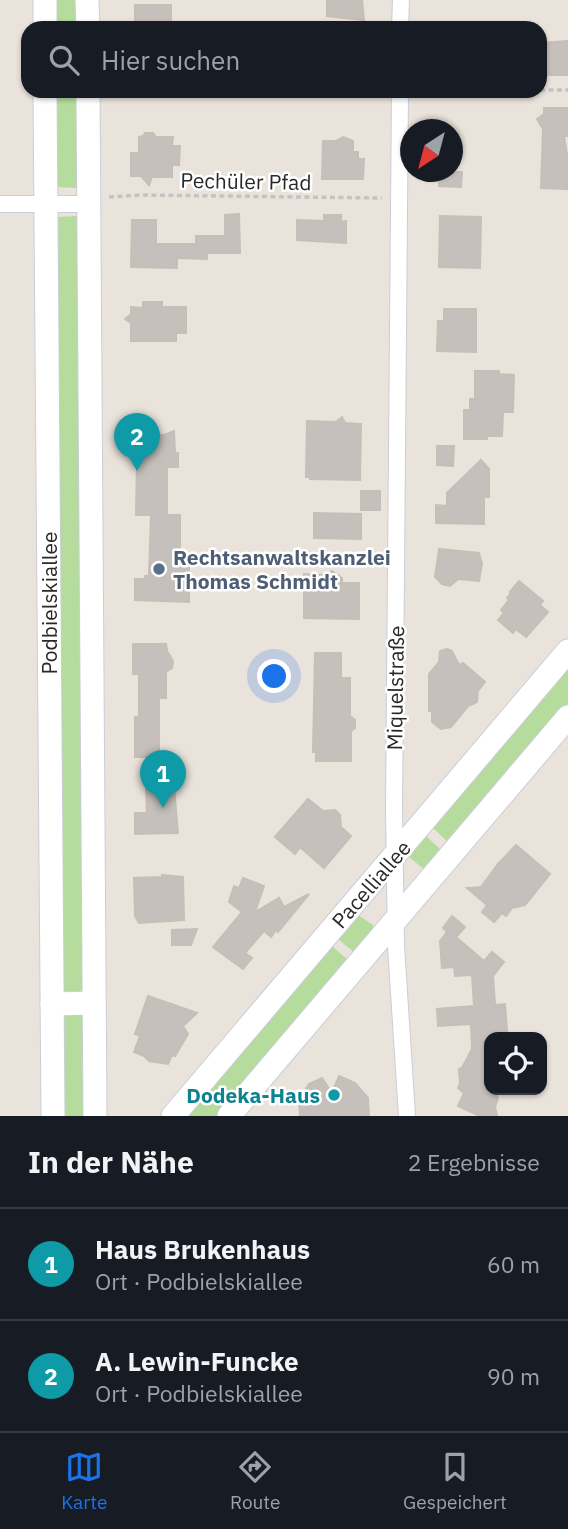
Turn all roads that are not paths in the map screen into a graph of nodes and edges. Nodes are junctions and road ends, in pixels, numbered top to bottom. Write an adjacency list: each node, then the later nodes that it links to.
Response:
1 (45, 0): 4 (street)
2 (88, 0): 5 (street)
3 (401, 0): 6 (street)
4 (45, 21)
5 (88, 21)
6 (400, 21)
7 (45, 98): 12 (street, Podbielskiallee)
8 (89, 98): 10 (street, Podbielskiallee)
9 (400, 98): 15 (street, Miquelstraße)
10 (97, 200): 12 (street); 17 (street, Podbielskiallee)
11 (0, 204): 12 (street)
12 (46, 204): 18 (street, Podbielskiallee)
13 (568, 651): 15 (street, Pacelliallee)
14 (568, 717): 16 (street, Pacelliallee)
15 (394, 858): 16 (street, Miquelstraße); 21 (street, Pacelliallee)
16 (396, 918): 22 (street, Pacelliallee); 23 (street, Miquelstraße)
17 (94, 1003): 18 (street); 20 (street, Podbielskiallee)
18 (52, 1004): 19 (street, Podbielskiallee)
19 (53, 1116)
20 (95, 1116)
21 (173, 1116)
22 (229, 1116)
23 (407, 1116)

